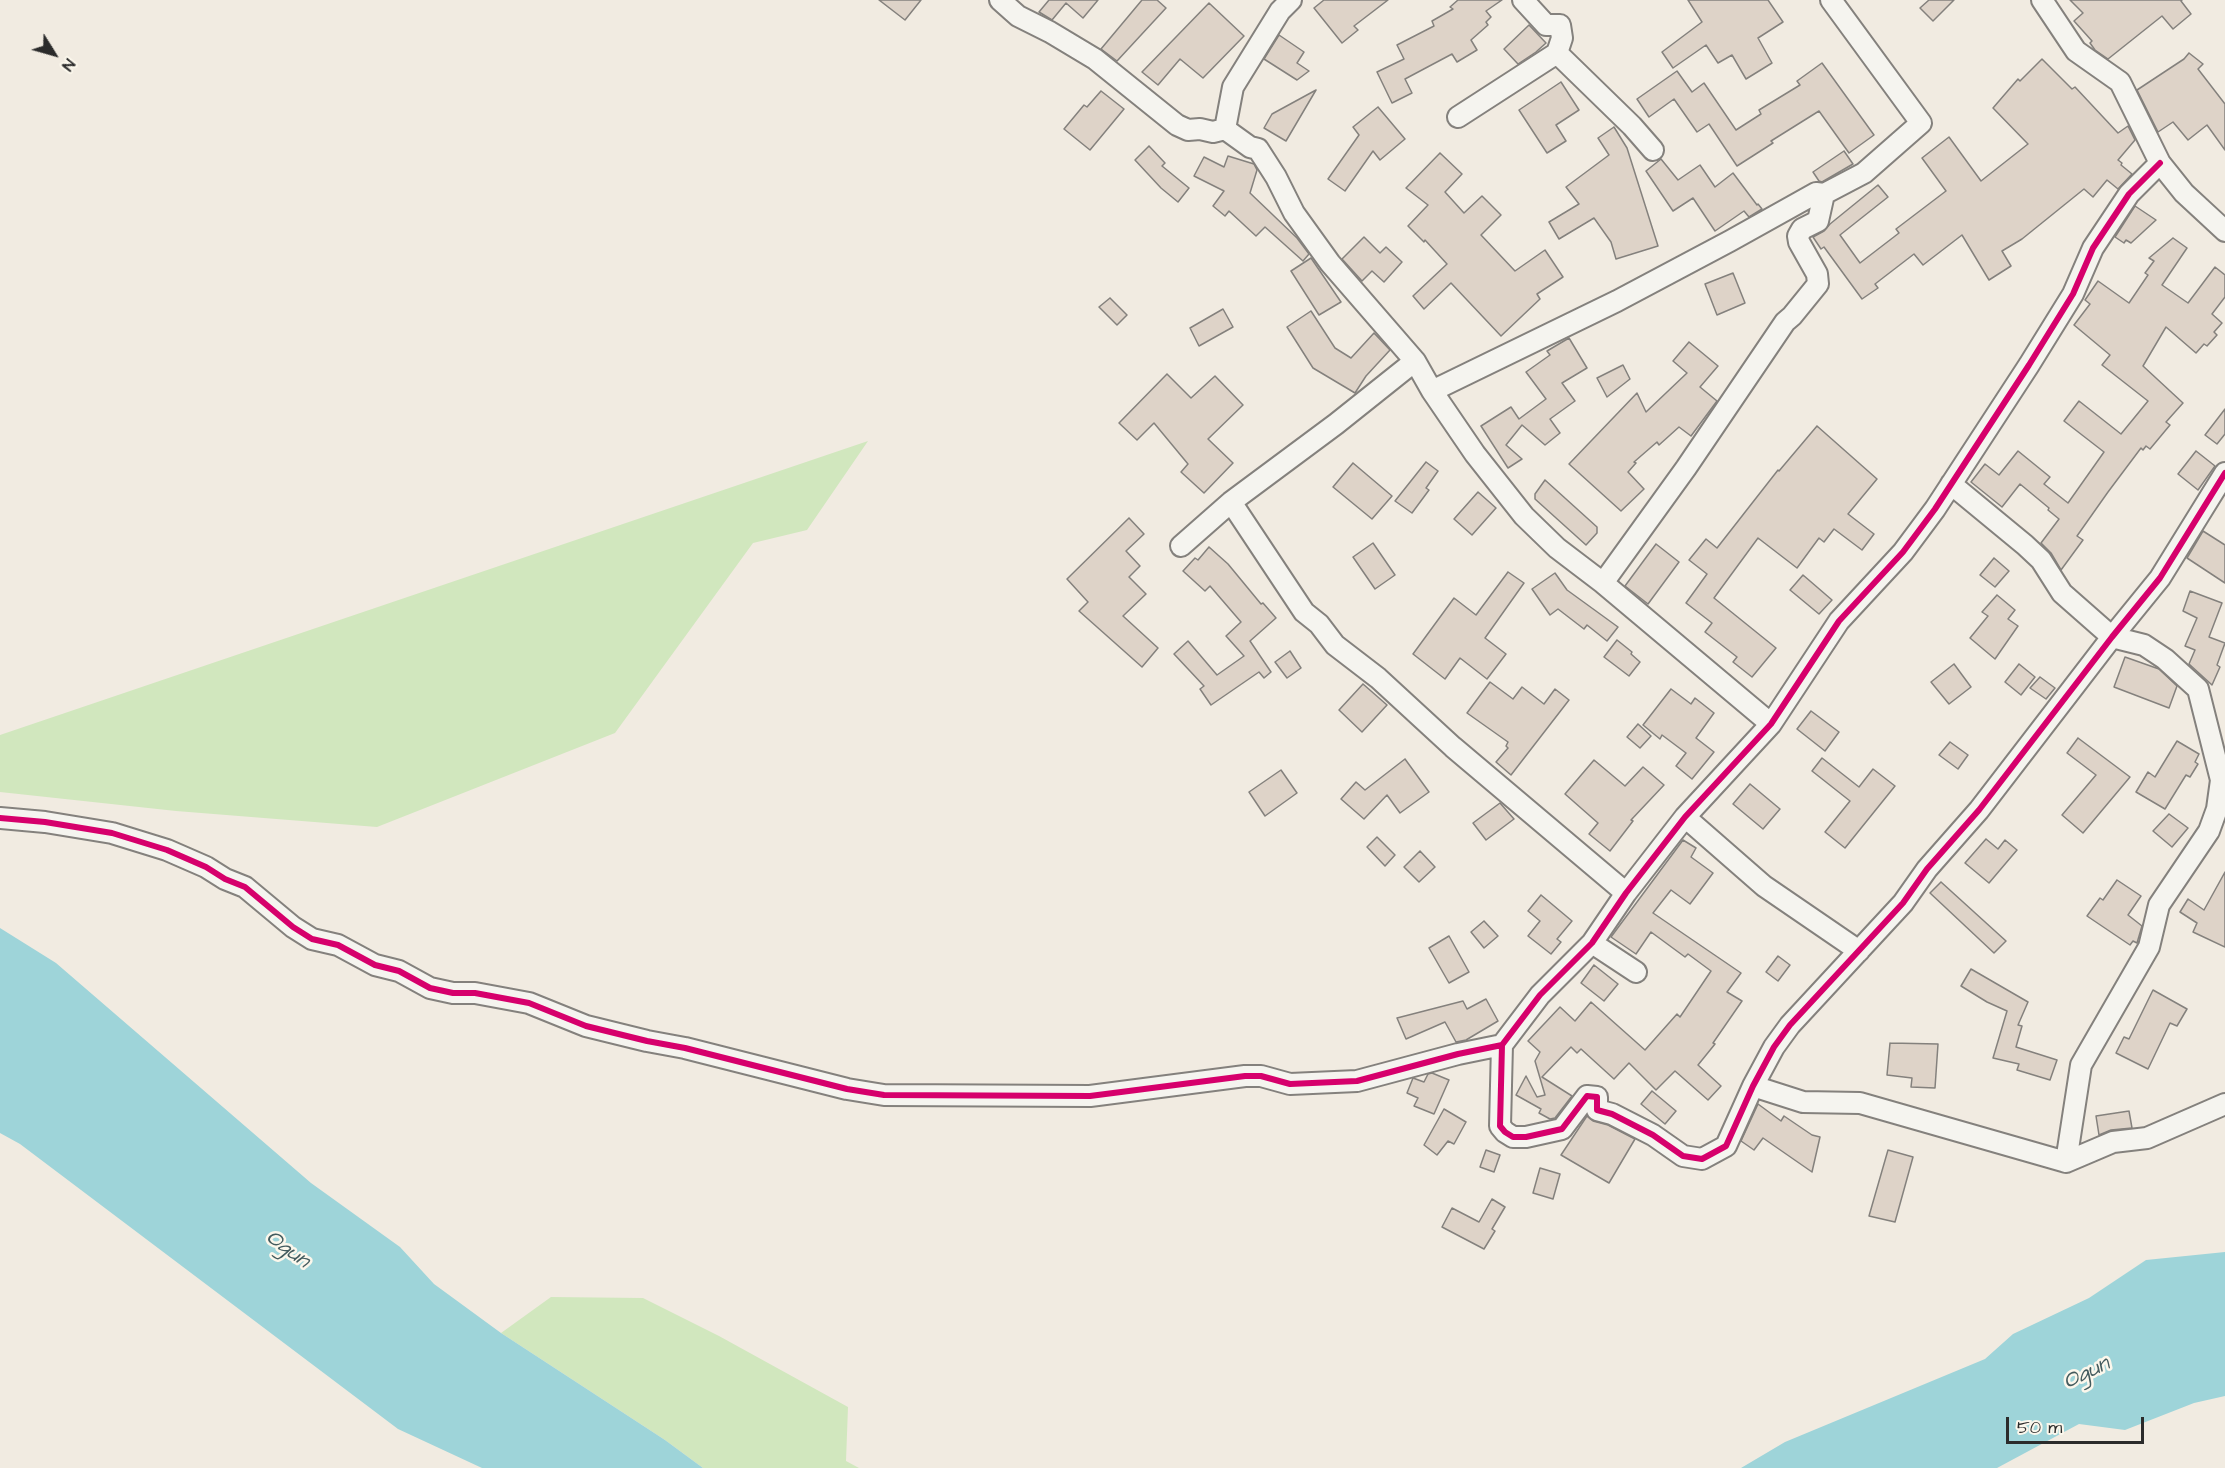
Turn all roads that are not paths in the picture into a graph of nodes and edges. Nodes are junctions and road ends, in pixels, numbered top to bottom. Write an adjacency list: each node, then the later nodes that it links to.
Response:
1 (1000, 0): 8 (street)
2 (1523, 0): 6 (street)
3 (1831, 0): 11 (street)
4 (2042, 0): 10 (street)
5 (1281, 4): 8 (street)
6 (1557, 53): 7 (street); 9 (street)
7 (1458, 117)
8 (1225, 129): 13 (street)
9 (1653, 150)
10 (2160, 163): 12 (street); 16 (street)
11 (1824, 194): 14 (street); 19 (street)
12 (2225, 231)
13 (1415, 361): 14 (street); 17 (street)
14 (1432, 391): 19 (street)
15 (2222, 483): 20 (street)
16 (1951, 484): 20 (street); 21 (street)
17 (1231, 502): 18 (street); 24 (street)
18 (1181, 546)
19 (1603, 583): 21 (street)
20 (2112, 637): 26 (street); 31 (street)
21 (1771, 724): 22 (street)
22 (1685, 817): 24 (street); 26 (street)
23 (0, 818): 28 (street)
24 (1626, 893): 25 (street)
25 (1592, 943): 27 (street); 28 (street)
26 (1859, 951): 29 (street)
27 (1636, 972)
28 (1502, 1045): 29 (street)
29 (1753, 1086): 31 (street)
30 (2225, 1104): 31 (street)
31 (2066, 1162)

